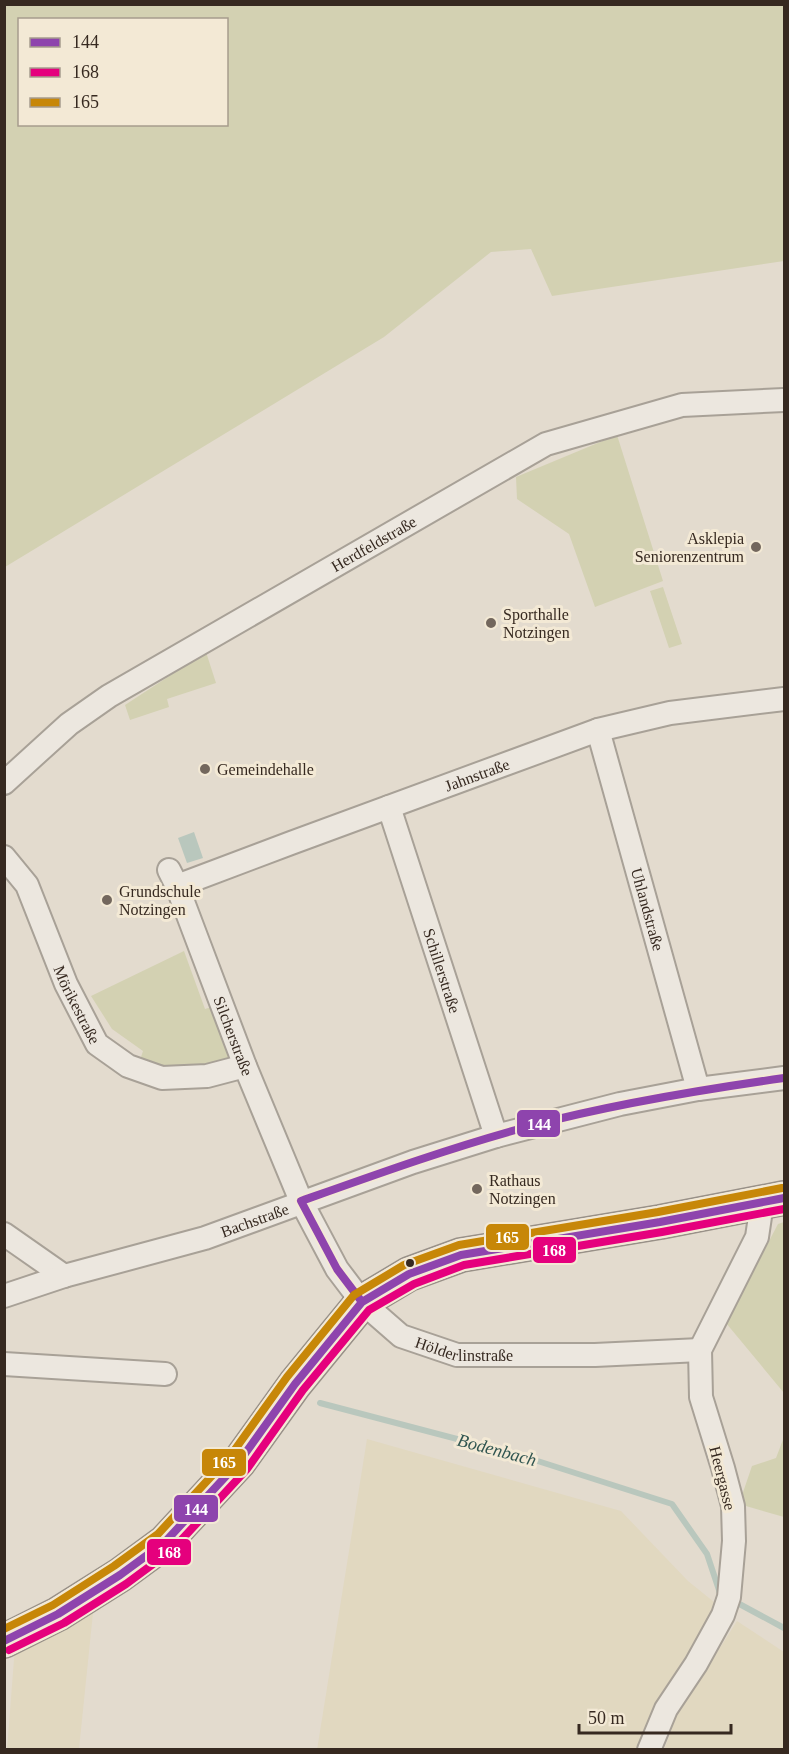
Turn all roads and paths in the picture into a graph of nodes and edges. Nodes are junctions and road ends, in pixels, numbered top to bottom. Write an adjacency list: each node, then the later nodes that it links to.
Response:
1 (784, 400): 4 (street, Herdfeldstraße)
2 (784, 699): 3 (street, Jahnstraße)
3 (598, 730): 5 (street, Jahnstraße); 10 (street, Uhlandstraße)
4 (4, 783)
5 (389, 807): 7 (street, Jahnstraße); 11 (street, Schillerstraße)
6 (4, 858): 8 (street, Mörikestraße)
7 (173, 878): 8 (street, Silcherstraße)
8 (245, 1066): 13 (street, Silcherstraße)
9 (784, 1078): 10 (street, Bachstraße)
10 (698, 1089): 11 (street, Bachstraße)
11 (496, 1136): 13 (street, Bachstraße)
12 (773, 1200): 17 (street); 18 (street, Heergasse)
13 (302, 1201): 15 (street, Bachstraße); 17 (street, Hölderlinstraße)
14 (4, 1233): 15 (street)
15 (64, 1276): 16 (street, Bachstraße)
16 (4, 1296)
17 (362, 1302): 18 (street, Hölderlinstraße); 21 (street)
18 (700, 1350): 22 (street, Heergasse)
19 (4, 1364): 20 (street)
20 (165, 1374)
21 (4, 1641)
22 (649, 1749)

